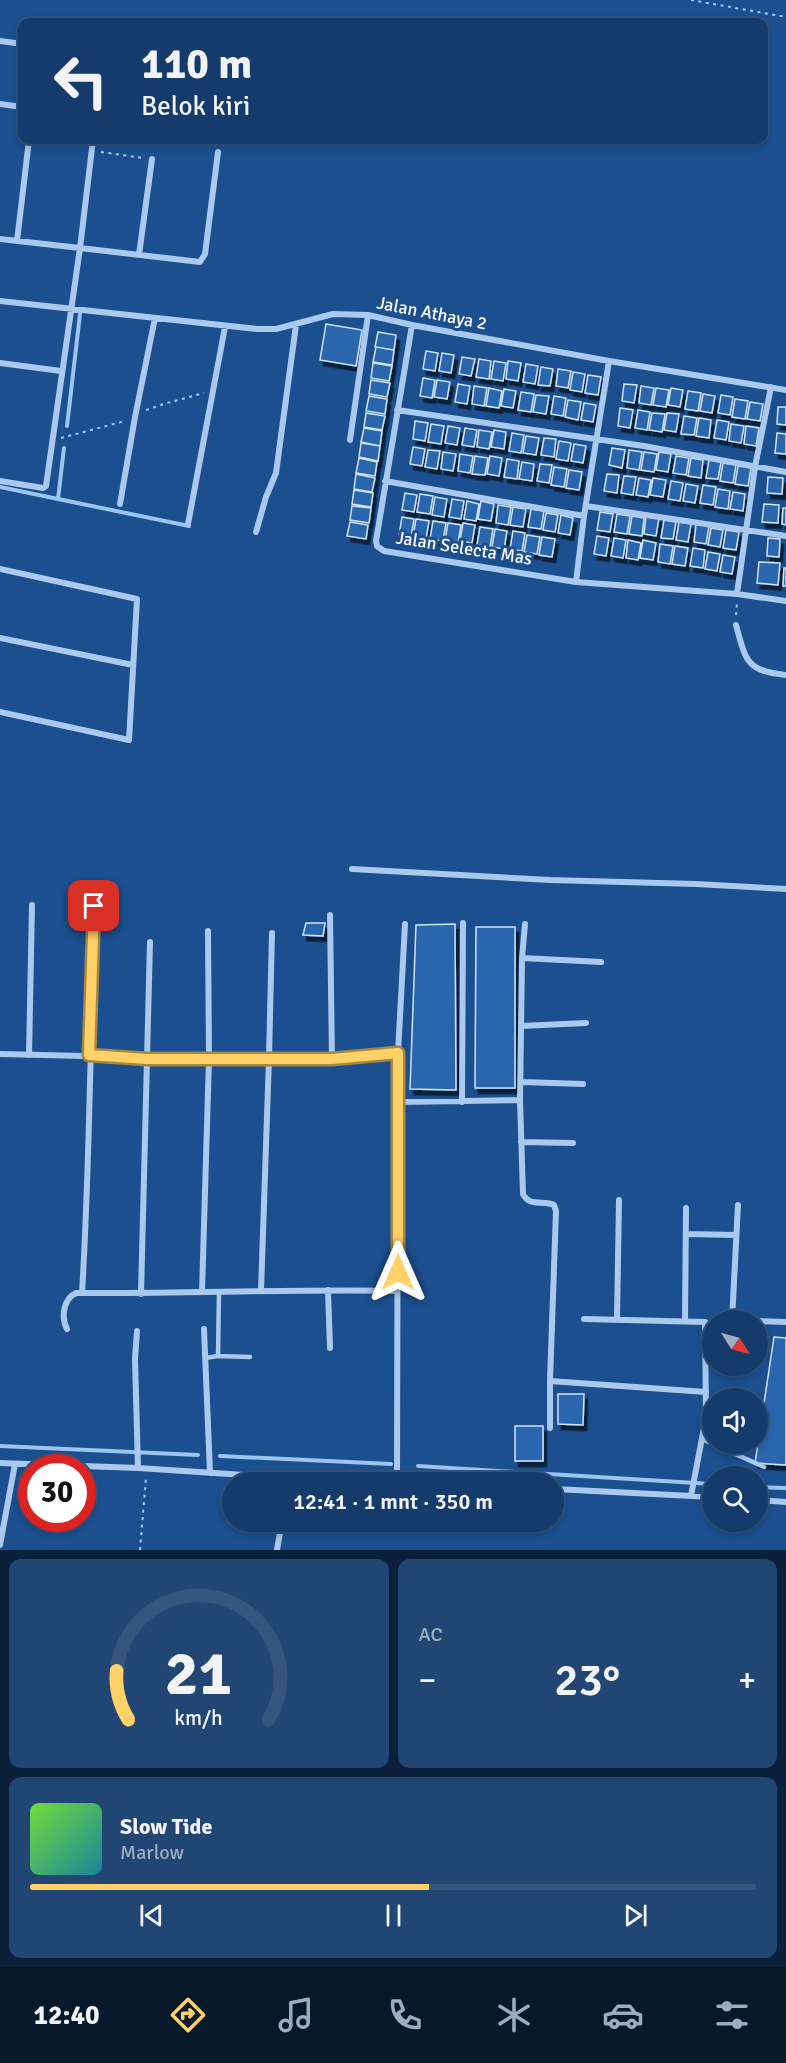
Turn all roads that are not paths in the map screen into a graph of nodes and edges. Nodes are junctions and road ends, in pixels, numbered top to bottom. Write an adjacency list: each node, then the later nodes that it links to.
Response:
1 (0, 41): 2 (street)
2 (18, 43)
3 (0, 104): 4 (street)
4 (18, 106)
5 (28, 144): 10 (street)
6 (92, 144): 11 (street)
7 (218, 152): 12 (street)
8 (152, 159): 12 (street)
9 (0, 239): 10 (street)
10 (16, 241): 11 (street)
11 (80, 248): 12 (street); 14 (street)
12 (139, 255)
13 (0, 301): 14 (street, Jalan Athaya 2)
14 (71, 309): 16 (street, Jalan Athaya 2); 22 (street)
15 (368, 315): 17 (street, Jalan Athaya 2); 18 (street, Jalan Athaya 2); 26 (street)
16 (155, 318): 19 (street, Jalan Athaya 2); 32 (street)
17 (296, 325): 19 (street, Jalan Athaya 2); 37 (street)
18 (412, 325): 20 (street, Jalan Athaya 2); 25 (street, Jalan Selecta Mas)
19 (225, 327): 35 (street)
20 (609, 361): 23 (street, Jalan Athaya 2); 27 (street)
21 (0, 363): 22 (street)
22 (61, 370): 30 (street)
23 (771, 387): 24 (street, Jalan Athaya 2); 28 (street)
24 (786, 390)
25 (397, 410): 27 (street); 31 (street, Jalan Selecta Mas)
26 (350, 440)
27 (597, 440): 28 (street); 33 (street)
28 (755, 467): 29 (street); 36 (street)
29 (786, 472)
30 (0, 481)
31 (385, 481): 34 (street); 40 (street, Jalan Selecta Mas)
32 (120, 504)
33 (586, 506): 34 (street); 36 (street)
34 (584, 516): 40 (street)
35 (188, 524)
36 (747, 530): 38 (street); 41 (street)
37 (256, 532)
38 (786, 536)
39 (0, 569): 45 (street)
40 (576, 582): 41 (street, Jalan Selecta Mas)
41 (737, 594): 42 (street, Jalan Selecta Mas)
42 (786, 601)
43 (736, 625): 46 (street)
44 (0, 638): 45 (street)
45 (134, 665): 47 (street)
46 (786, 675)
47 (0, 712)
48 (352, 869): 49 (street)
49 (786, 889)
50 (32, 905): 65 (street)
51 (94, 906): 66 (street)
52 (330, 915): 70 (street)
53 (463, 923): 75 (street)
54 (405, 924): 63 (street)
55 (525, 924): 59 (street)
56 (208, 931): 69 (street)
57 (272, 933): 67 (street)
58 (150, 942): 68 (street)
59 (522, 958): 60 (street); 62 (street)
60 (600, 962)
61 (586, 1023): 62 (street)
62 (521, 1026): 71 (street)
63 (398, 1053): 70 (street); 74 (street)
64 (0, 1054): 65 (street)
65 (29, 1055): 66 (street)
66 (89, 1055): 68 (street); 88 (street)
67 (269, 1058): 69 (street); 70 (street); 84 (street)
68 (147, 1059): 69 (street); 89 (street)
69 (209, 1059): 86 (street)
70 (332, 1059)
71 (522, 1082): 72 (street); 73 (street)
72 (583, 1084)
73 (520, 1100): 75 (street); 76 (street)
74 (398, 1102): 75 (street); 85 (street)
75 (462, 1102)
76 (521, 1142): 77 (street); 104 (street)
77 (573, 1143)
78 (619, 1200): 92 (street)
79 (738, 1205): 82 (street)
80 (686, 1208): 81 (street)
81 (686, 1234): 82 (street); 93 (street)
82 (736, 1234): 90 (street)
83 (328, 1290): 84 (street); 85 (street); 100 (street)
84 (261, 1291): 87 (street)
85 (397, 1291): 113 (street)
86 (202, 1292): 87 (street); 89 (street)
87 (219, 1292): 101 (lane)
88 (82, 1293): 89 (street); 97 (street)
89 (141, 1294)
90 (732, 1310)
91 (584, 1319): 92 (street)
92 (618, 1320): 93 (street)
93 (685, 1321): 94 (street)
94 (702, 1321)
95 (768, 1321): 96 (street)
96 (786, 1322)
97 (67, 1329)
98 (204, 1329): 103 (street)
99 (136, 1331): 112 (street)
100 (330, 1348)
101 (218, 1356): 102 (lane); 103 (lane)
102 (250, 1357)
103 (205, 1358): 114 (street)
104 (550, 1381): 105 (street); 106 (street)
105 (702, 1392)
106 (550, 1428)
107 (702, 1439): 117 (street)
108 (735, 1454): 111 (lane)
109 (0, 1463): 110 (street)
110 (15, 1464): 112 (street); 122 (street)
111 (762, 1466)
112 (138, 1468): 114 (street)
113 (397, 1472)
114 (210, 1473): 115 (street)
115 (222, 1474)
116 (564, 1490): 117 (street)
117 (692, 1496): 118 (street)
118 (702, 1496)
119 (768, 1501): 120 (street)
120 (786, 1502)
121 (280, 1532): 123 (street)
122 (0, 1545)
123 (277, 1550)

